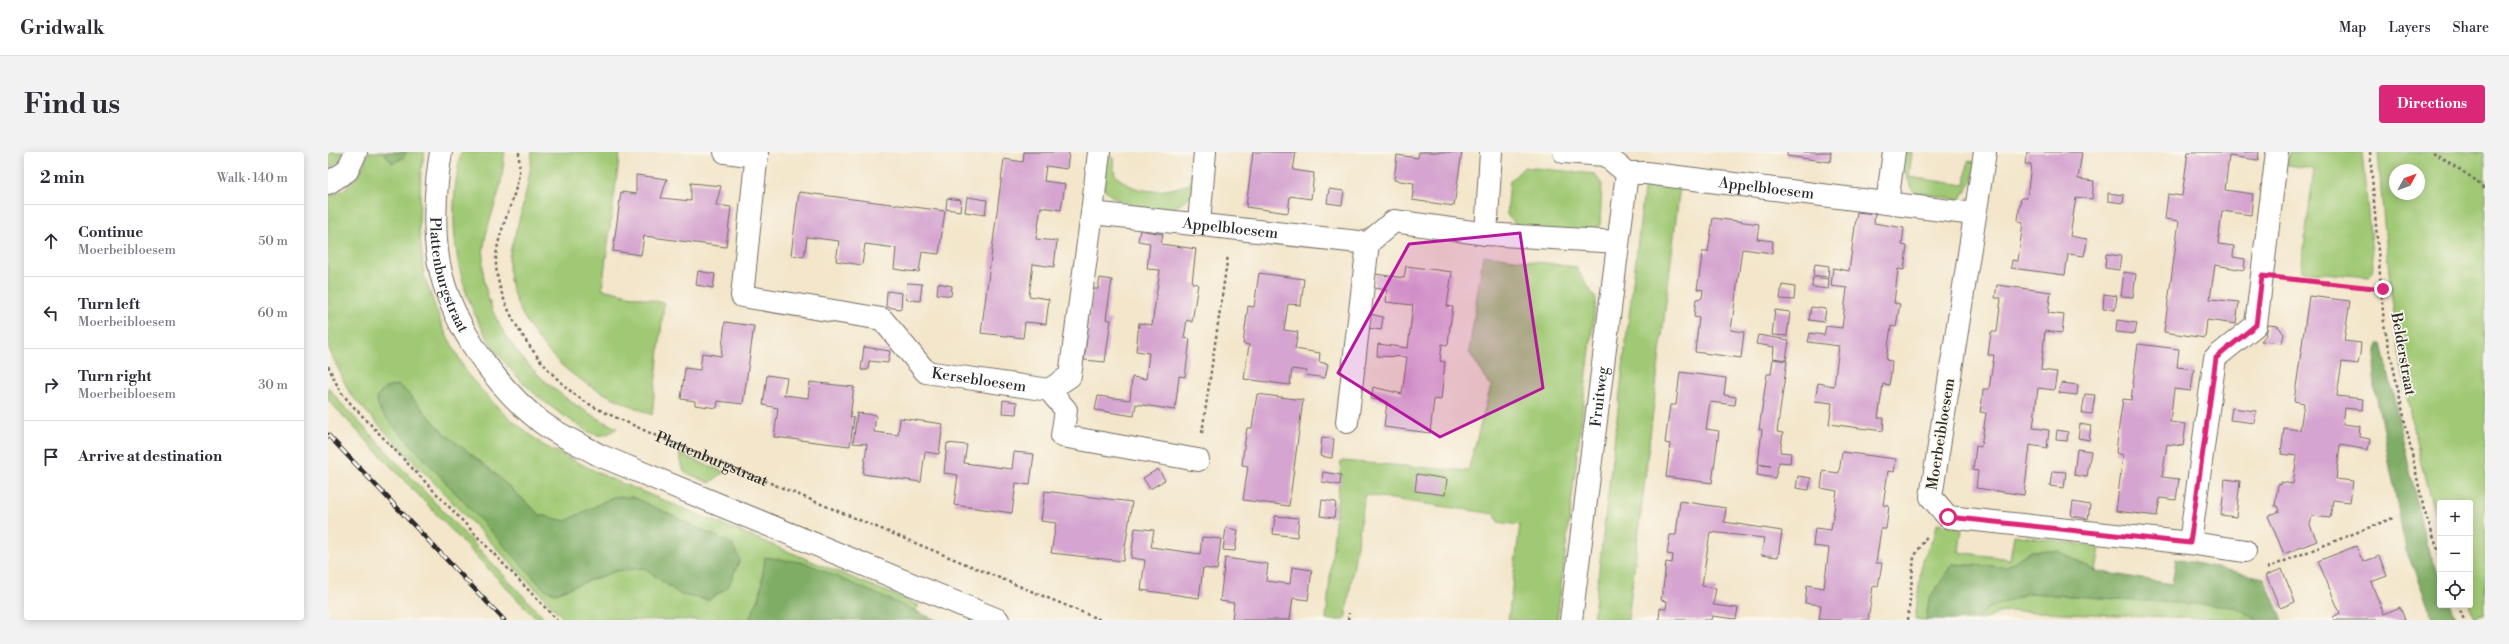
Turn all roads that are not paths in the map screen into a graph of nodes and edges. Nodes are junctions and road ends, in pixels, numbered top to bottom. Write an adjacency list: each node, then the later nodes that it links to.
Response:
1 (356, 152): 14 (street)
2 (442, 152): 27 (street, Plattenburgstraat)
3 (725, 152): 11 (street, Kersebloesem)
4 (1099, 152): 16 (street)
5 (1205, 152): 18 (street)
6 (1492, 152): 19 (street)
7 (1564, 152): 12 (street)
8 (1894, 152): 15 (street)
9 (1985, 152): 17 (street, Moerbeibloesem)
10 (2277, 152): 25 (street)
11 (757, 154): 22 (street, Kersebloesem)
12 (1605, 154): 13 (street)
13 (1627, 173): 15 (street, Appelbloesem); 20 (street, Fruitweg)
14 (328, 183)
15 (1887, 203): 17 (street, Appelbloesem)
16 (1092, 213): 18 (street, Appelbloesem); 22 (street)
17 (1974, 214): 25 (street, Moerbeibloesem)
18 (1199, 223): 21 (street, Appelbloesem)
19 (1486, 234): 20 (street); 21 (street)
20 (1618, 242): 28 (street, Fruitweg)
21 (1368, 243): 23 (street)
22 (1049, 390): 24 (street)
23 (1347, 422)
24 (1198, 460)
25 (2190, 543): 26 (street, Moerbeibloesem)
26 (2245, 551)
27 (998, 620)
28 (1571, 620)

